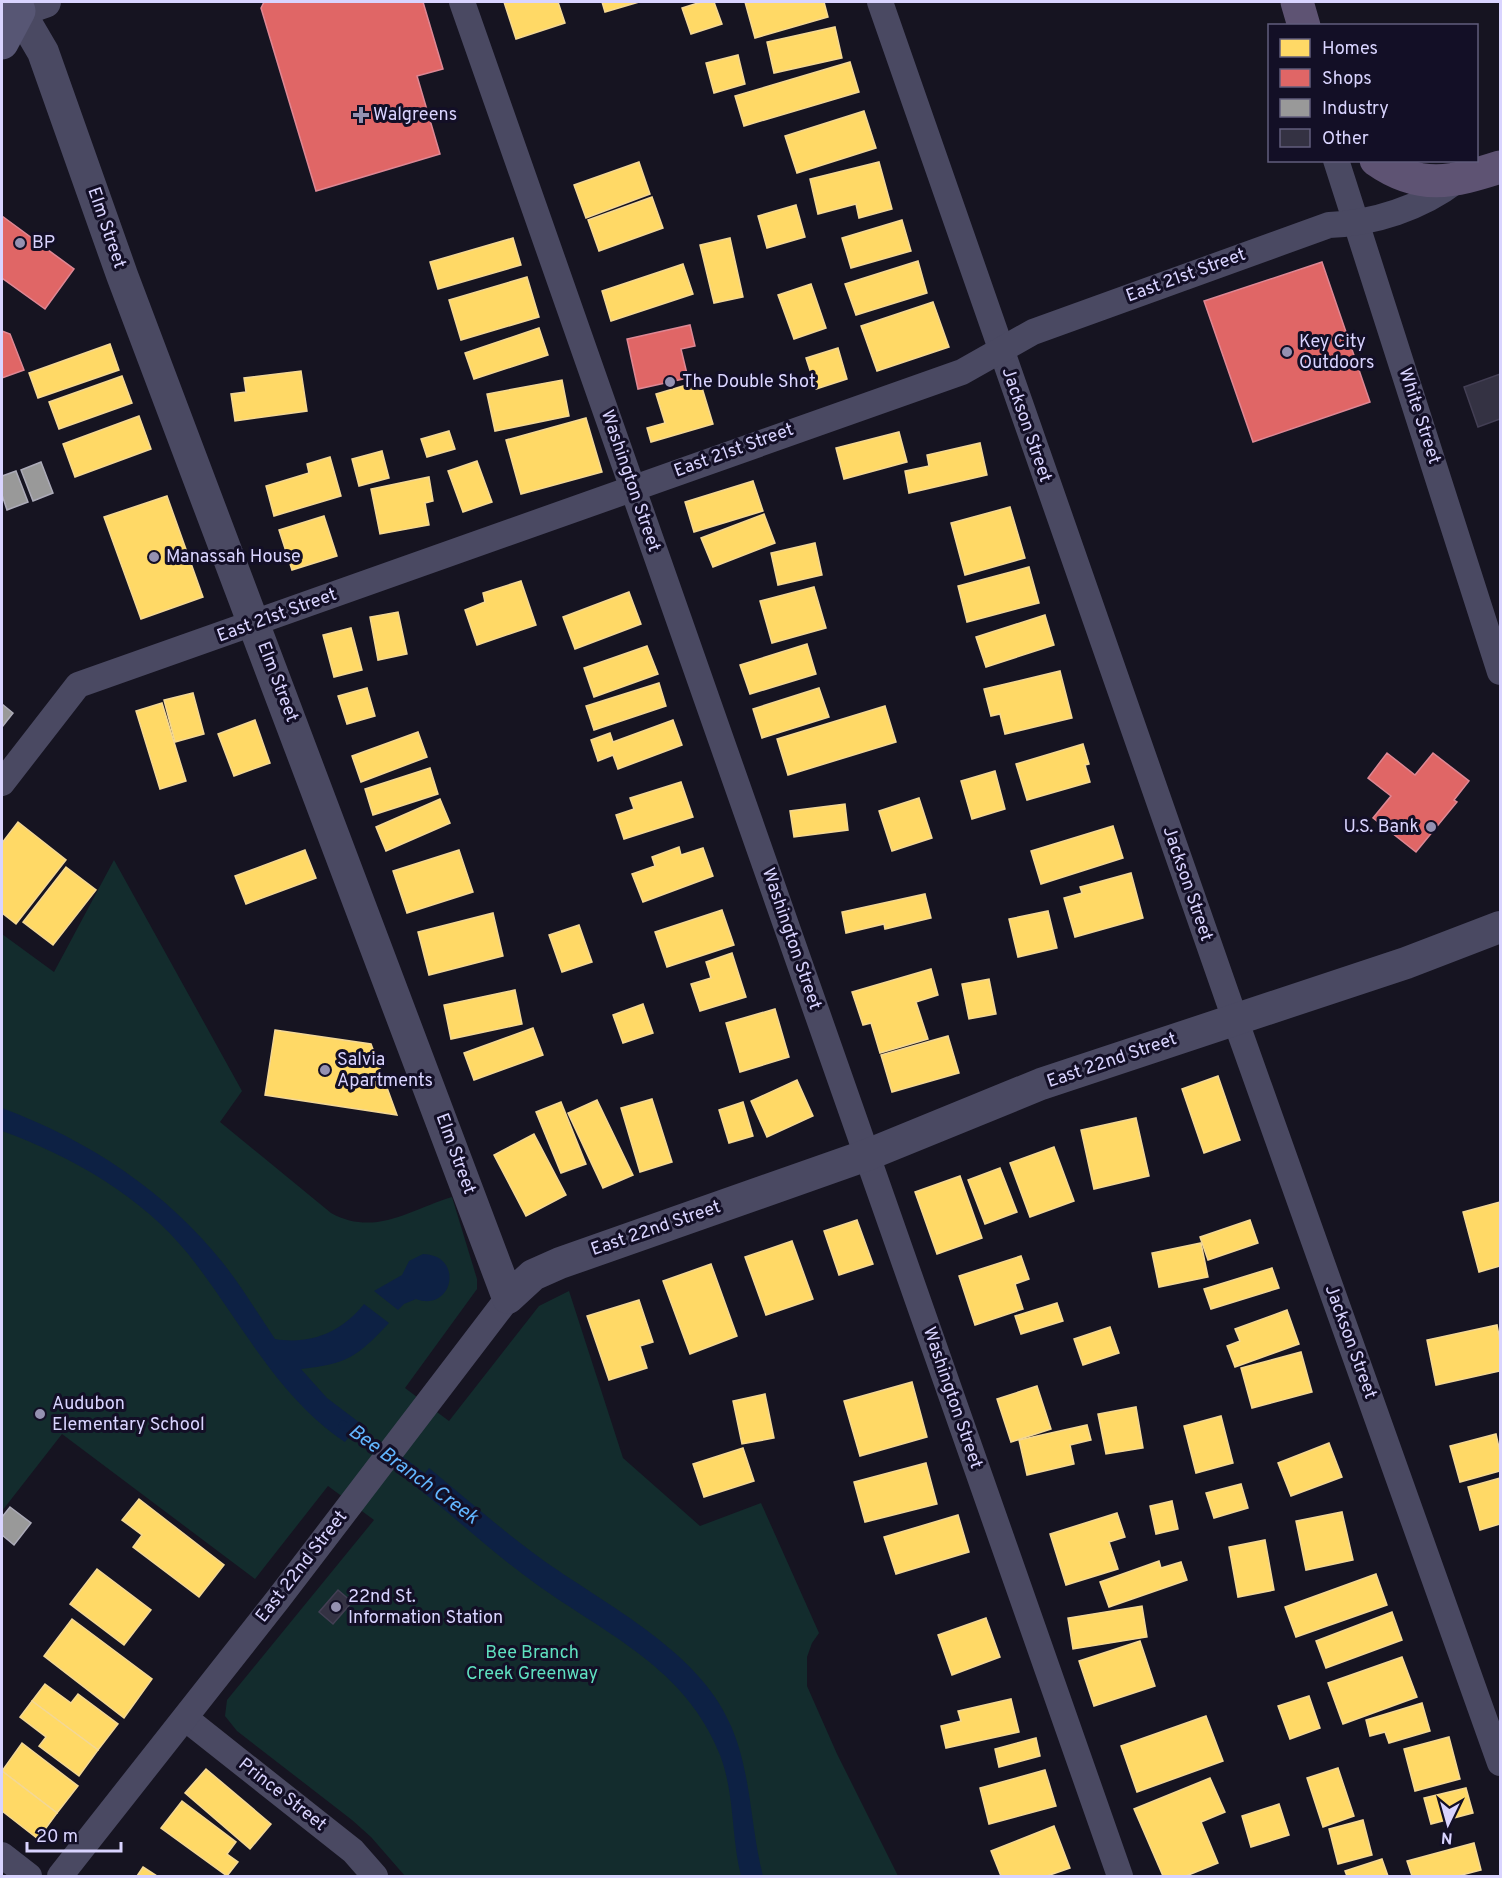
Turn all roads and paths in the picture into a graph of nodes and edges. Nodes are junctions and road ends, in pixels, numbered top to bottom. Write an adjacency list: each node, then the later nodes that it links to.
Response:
1 (462, 2): 13 (street, Washington Street)
2 (880, 2): 12 (street, Jackson Street)
3 (1297, 2): 5 (main road)
4 (20, 8): 6 (main road); 14 (street, Elm Street)
5 (1303, 24)
6 (2, 43)
7 (1337, 162): 11 (street, White Street)
8 (1379, 162): 10 (main road)
9 (1500, 167): 10 (main road, East 21st Street)
10 (1456, 181): 11 (street, East 21st Street)
11 (1356, 224): 12 (street, East 21st Street); 15 (street, White Street)
12 (1000, 350): 13 (street, East 21st Street); 18 (street, Jackson Street)
13 (633, 489): 14 (street, East 21st Street); 19 (street, Washington Street)
14 (255, 624): 16 (street, East 21st Street); 20 (street, Elm Street)
15 (1500, 672)
16 (2, 783)
17 (1500, 927): 18 (street, East 22nd Street)
18 (1234, 1019): 19 (street, East 22nd Street); 22 (street, Jackson Street)
19 (867, 1155): 20 (street, East 22nd Street); 27 (street, Washington Street)
20 (508, 1298): 21 (street, East 22nd Street)
21 (185, 1718): 25 (street, East 22nd Street); 26 (street, Prince Street)
22 (1500, 1763)
23 (2, 1855): 24 (street)
24 (29, 1876)
25 (60, 1876)
26 (375, 1876)
27 (1120, 1876)

